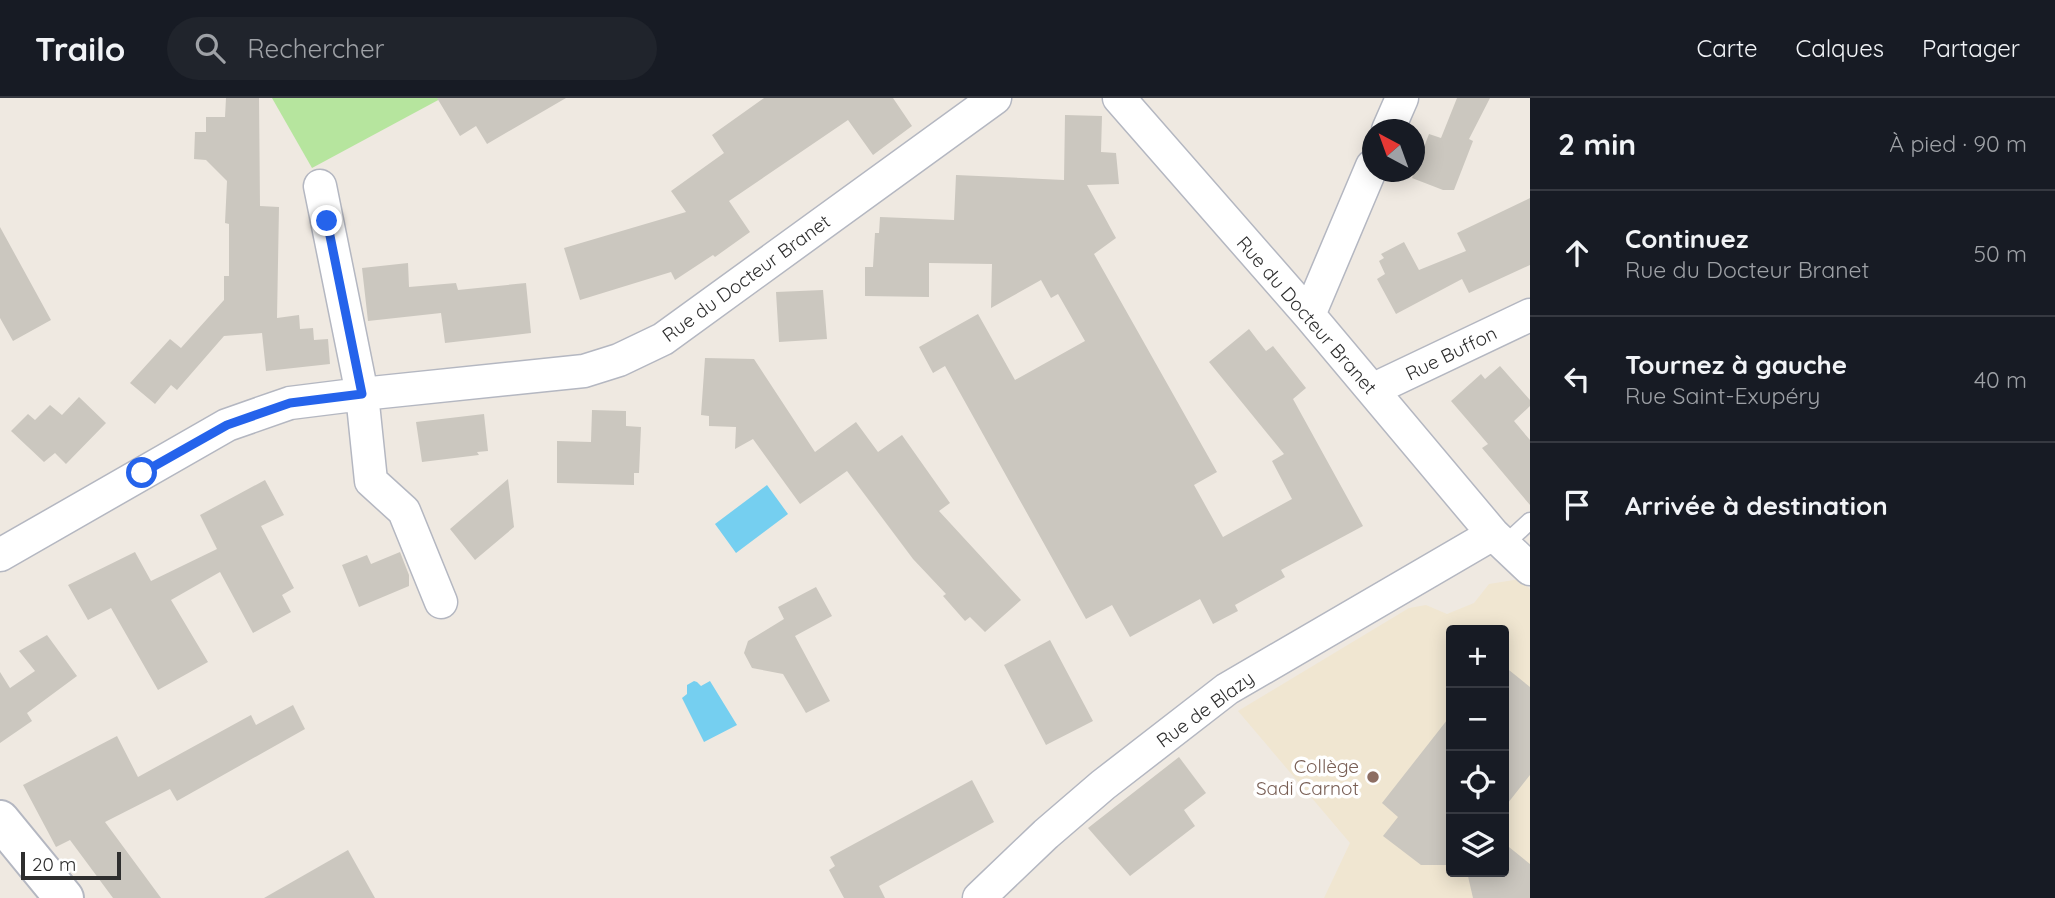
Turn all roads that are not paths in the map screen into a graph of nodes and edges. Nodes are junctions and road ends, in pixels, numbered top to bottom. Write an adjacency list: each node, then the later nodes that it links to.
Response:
1 (995, 98): 10 (street, Rue du Docteur Branet)
2 (1119, 98): 7 (street, Rue du Docteur Branet)
3 (1402, 98): 4 (street)
4 (1393, 119)
5 (1366, 182): 7 (street)
6 (320, 186): 10 (street)
7 (1309, 315): 9 (street, Rue du Docteur Branet)
8 (1530, 315): 9 (street, Rue Buffon)
9 (1372, 390): 12 (street, Rue du Docteur Branet)
10 (362, 394): 13 (street, Rue du Docteur Branet); 15 (street)
11 (1530, 521): 12 (lane)
12 (1499, 539): 14 (street, Rue du Docteur Branet); 18 (street, Rue de Blazy)
13 (0, 555)
14 (1530, 569)
15 (441, 602)
16 (0, 820): 17 (street)
17 (64, 898)
18 (979, 898)

